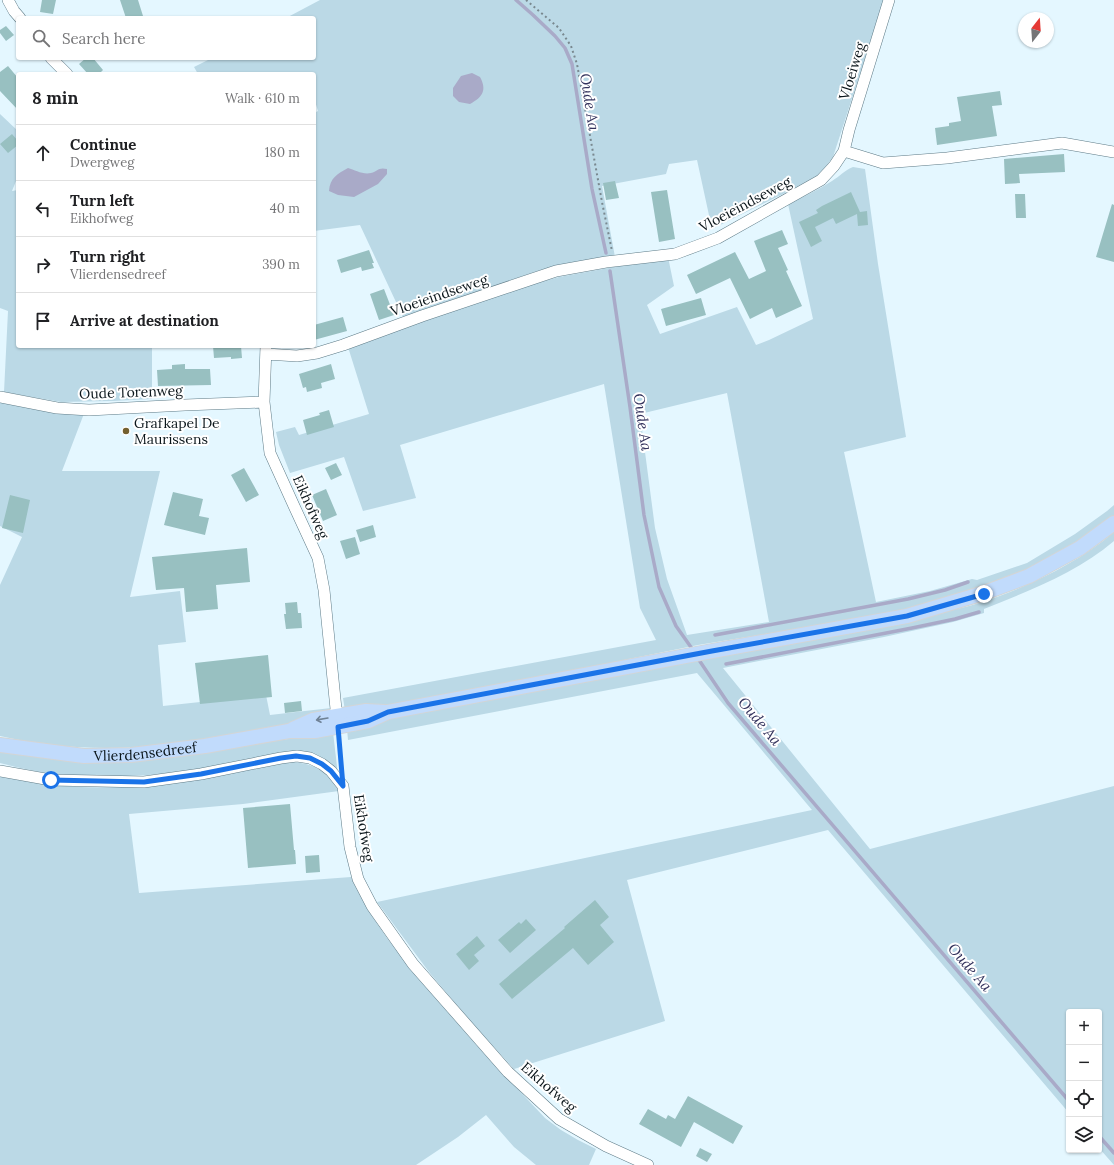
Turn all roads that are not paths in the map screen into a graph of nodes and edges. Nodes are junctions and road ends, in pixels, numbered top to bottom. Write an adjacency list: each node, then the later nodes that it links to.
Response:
1 (8, 0): 3 (street)
2 (889, 0): 6 (street, Vloeiweg)
3 (18, 16)
4 (53, 60): 5 (street)
5 (64, 72)
6 (844, 151): 7 (street); 8 (street, Vloeieindseweg)
7 (1114, 152)
8 (266, 350): 10 (street, Eikhofweg)
9 (0, 397): 10 (street, Oude Torenweg)
10 (264, 402): 12 (street, Eikhofweg)
11 (1114, 524): 13 (main road, Vlierdensedreef)
12 (336, 709)
13 (388, 712): 14 (main road, Vlierdensedreef); 14 (main road, Vlierdensedreef, one-way to 14)
14 (289, 731): 15 (main road, Vlierdensedreef)
15 (0, 745)
16 (0, 771): 17 (street, Eikhofweg)
17 (648, 1165)

